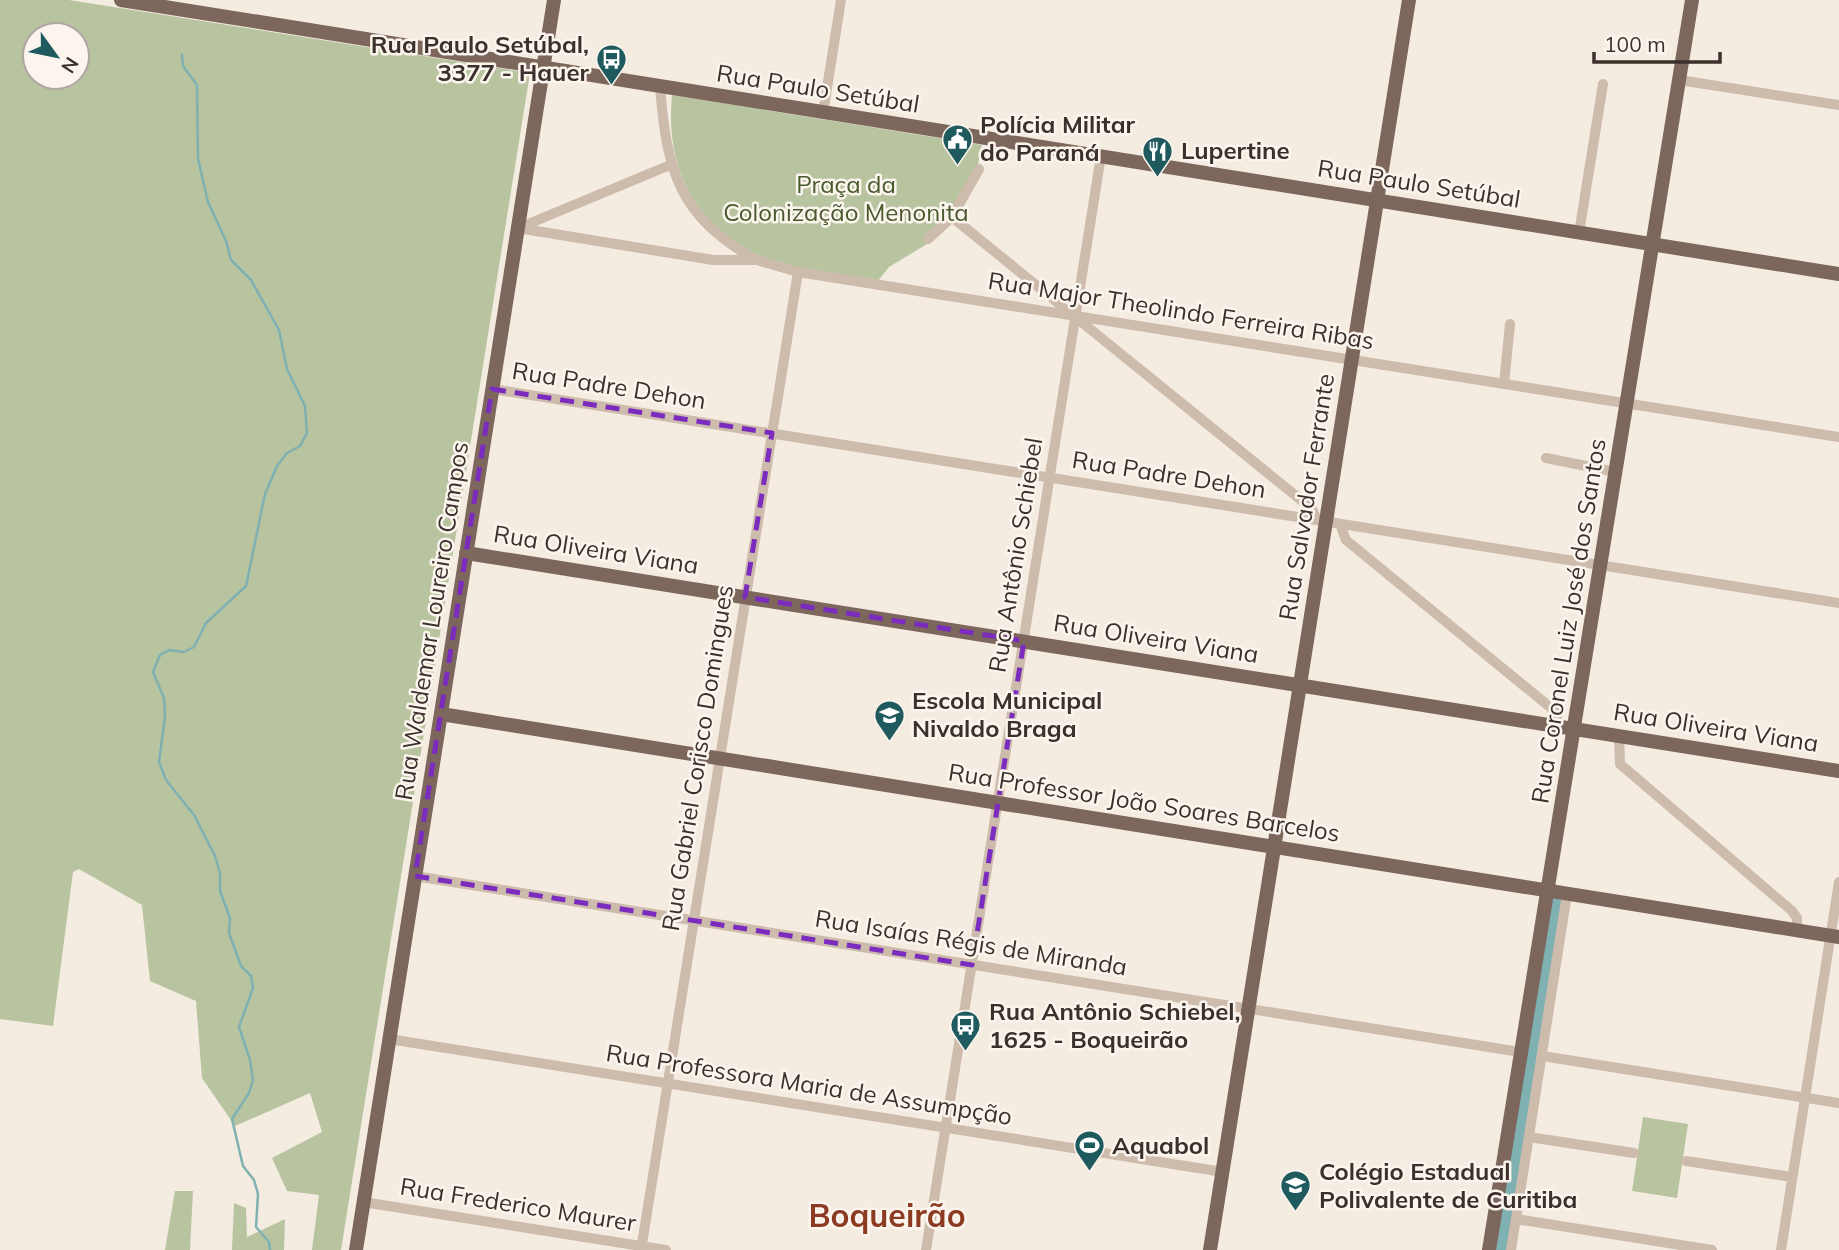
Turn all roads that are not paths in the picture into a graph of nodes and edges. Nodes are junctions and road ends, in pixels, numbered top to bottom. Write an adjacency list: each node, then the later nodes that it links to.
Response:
1 (121, 0): 6 (main road, Rua Paulo Setúbal)
2 (554, 0): 6 (main road, Rua Waldemar Loureiro Campos)
3 (841, 0): 11 (street)
4 (1409, 0): 15 (main road, Rua Salvador Ferrante)
5 (1692, 0): 7 (main road, Rua Coronel Luiz José dos Santos)
6 (544, 68): 9 (main road, Rua Paulo Setúbal); 17 (main road, Rua Waldemar Loureiro Campos)
7 (1679, 80): 10 (street); 20 (main road, Rua Coronel Luiz José dos Santos)
8 (1603, 84): 18 (street)
9 (660, 87): 11 (main road, Rua Paulo Setúbal); 13 (street)
10 (1839, 106)
11 (823, 113): 12 (main road, Rua Paulo Setúbal)
12 (1101, 156): 15 (main road, Rua Paulo Setúbal); 24 (street, Rua Antônio Schiebel)
13 (670, 165): 17 (street); 21 (street)
14 (979, 169): 16 (street)
15 (1377, 201): 18 (main road, Rua Paulo Setúbal); 26 (main road, Rua Salvador Ferrante)
16 (952, 217): 19 (street); 24 (street)
17 (518, 228): 21 (street, Rua Major Theolindo Ferreira Ribas); 28 (main road, Rua Waldemar Loureiro Campos)
18 (1579, 233): 20 (main road, Rua Paulo Setúbal)
19 (928, 239)
20 (1653, 244): 23 (main road, Rua Paulo Setúbal); 29 (main road, Rua Coronel Luiz José dos Santos)
21 (757, 260): 22 (street, Rua Major Theolindo Ferreira Ribas)
22 (798, 272): 24 (street, Rua Major Theolindo Ferreira Ribas); 30 (street, Rua Gabriel Corisco Domingues)
23 (1839, 274)
24 (1076, 316): 26 (street, Rua Major Theolindo Ferreira Ribas); 34 (street, Rua Antônio Schiebel); 35 (street)
25 (1510, 324): 27 (street)
26 (1352, 360): 27 (street, Rua Major Theolindo Ferreira Ribas); 35 (main road, Rua Salvador Ferrante)
27 (1504, 384): 29 (street, Rua Major Theolindo Ferreira Ribas)
28 (492, 389): 30 (street, Rua Padre Dehon); 36 (main road, Rua Waldemar Loureiro Campos)
29 (1627, 403): 31 (street, Rua Major Theolindo Ferreira Ribas); 33 (main road, Rua Coronel Luiz José dos Santos)
30 (772, 433): 34 (street, Rua Padre Dehon); 38 (street, Rua Gabriel Corisco Domingues)
31 (1839, 437)
32 (1546, 458): 33 (street)
33 (1616, 472): 37 (main road, Rua Coronel Luiz José dos Santos)
34 (1050, 478): 35 (street, Rua Padre Dehon); 40 (street, Rua Antônio Schiebel)
35 (1328, 522): 37 (street, Rua Padre Dehon); 41 (main road, Rua Salvador Ferrante); 43 (street)
36 (466, 553): 38 (main road, Rua Oliveira Viana); 42 (main road, Rua Waldemar Loureiro Campos)
37 (1602, 565): 39 (street, Rua Padre Dehon); 44 (main road, Rua Coronel Luiz José dos Santos)
38 (745, 597): 40 (main road, Rua Oliveira Viana); 46 (street, Rua Gabriel Corisco Domingues)
39 (1839, 603)
40 (1024, 641): 41 (main road, Rua Oliveira Viana); 48 (street, Rua Antônio Schiebel)
41 (1301, 685): 43 (main road, Rua Oliveira Viana); 49 (main road, Rua Salvador Ferrante)
42 (441, 713): 46 (main road, Rua Professor João Soares Barcelos); 50 (main road, Rua Waldemar Loureiro Campos)
43 (1558, 726): 44 (main road, Rua Oliveira Viana)
44 (1576, 729): 45 (main road, Rua Oliveira Viana); 52 (main road, Rua Coronel Luiz José dos Santos)
45 (1619, 736): 47 (main road, Rua Oliveira Viana); 55 (street)
46 (720, 758): 48 (main road, Rua Professor João Soares Barcelos); 54 (street, Rua Gabriel Corisco Domingues)
47 (1839, 771)
48 (998, 803): 49 (main road, Rua Professor João Soares Barcelos); 57 (street, Rua Antônio Schiebel)
49 (1275, 847): 52 (main road, Rua Professor João Soares Barcelos); 58 (main road, Rua Salvador Ferrante)
50 (415, 876): 54 (street, Rua Isaías Régis de Miranda); 59 (main road, Rua Waldemar Loureiro Campos)
51 (1839, 882): 56 (street)
52 (1546, 890): 53 (main road, Rua Professor João Soares Barcelos); 60 (main road, Rua Coronel Luiz José dos Santos)
53 (1567, 894): 55 (main road, Rua Professor João Soares Barcelos); 61 (street)
54 (694, 920): 57 (street, Rua Isaías Régis de Miranda); 62 (street, Rua Gabriel Corisco Domingues)
55 (1797, 930): 56 (main road, Rua Professor João Soares Barcelos)
56 (1835, 936): 63 (street)
57 (972, 965): 58 (street, Rua Isaías Régis de Miranda); 65 (street, Rua Antônio Schiebel)
58 (1249, 1009): 60 (street, Rua Isaías Régis de Miranda); 69 (main road, Rua Salvador Ferrante)
59 (389, 1040): 62 (street, Rua Professora Maria de Assumpção); 71 (main road, Rua Waldemar Loureiro Campos)
60 (1520, 1052): 78 (main road, Rua Coronel Luiz José dos Santos)
61 (1542, 1056): 63 (street); 66 (street)
62 (667, 1084): 65 (street, Rua Professora Maria de Assumpção); 73 (street, Rua Gabriel Corisco Domingues)
63 (1805, 1098): 64 (street); 70 (street)
64 (1839, 1103)
65 (946, 1128): 69 (street, Rua Professora Maria de Assumpção); 76 (street, Rua Antônio Schiebel)
66 (1529, 1137): 67 (street); 72 (street)
67 (1634, 1153)
68 (1686, 1161): 70 (street)
69 (1223, 1172): 77 (main road, Rua Salvador Ferrante)
70 (1792, 1178): 81 (street)
71 (363, 1202): 73 (street, Rua Frederico Maurer); 74 (main road, Rua Waldemar Loureiro Campos)
72 (1516, 1219): 79 (street); 80 (street)
73 (641, 1248): 75 (street, Rua Frederico Maurer)
74 (356, 1250)
75 (666, 1250)
76 (926, 1250)
77 (1210, 1250)
78 (1489, 1250)
79 (1511, 1250)
80 (1712, 1250)
81 (1781, 1250)

